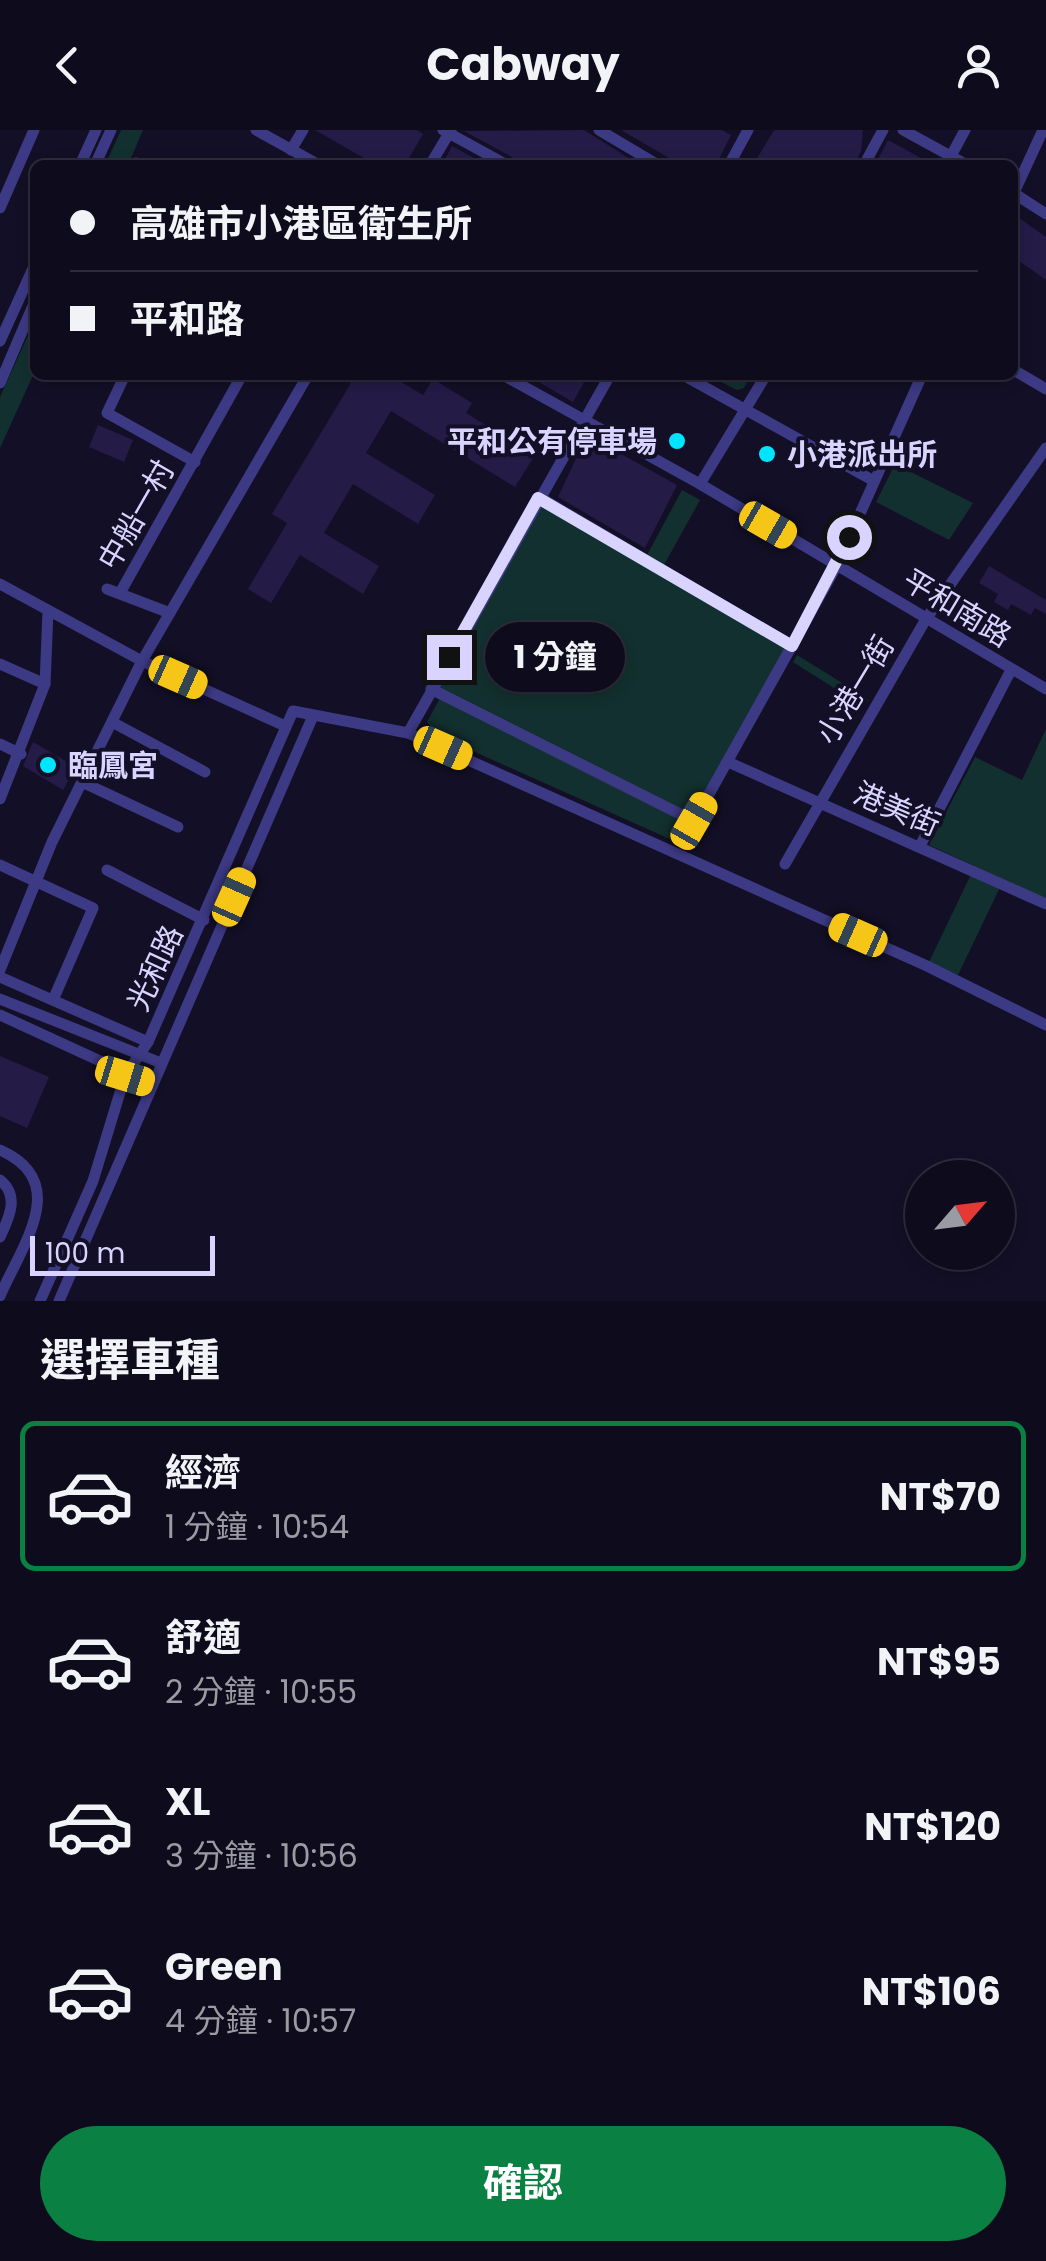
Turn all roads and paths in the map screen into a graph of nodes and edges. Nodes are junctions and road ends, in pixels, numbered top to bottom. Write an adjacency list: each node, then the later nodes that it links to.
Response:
1 (34, 130): 26 (street)
2 (96, 130): 15 (street)
3 (111, 130): 16 (street)
4 (256, 130): 13 (street)
5 (303, 130): 13 (street)
6 (598, 130): 20 (street)
7 (883, 130): 22 (street)
8 (903, 130): 14 (street)
9 (965, 130): 14 (street)
10 (448, 131): 18 (street); 19 (street)
11 (747, 131): 21 (street)
12 (1043, 137): 24 (street)
13 (292, 150): 17 (street)
14 (952, 156): 23 (street)
15 (82, 160)
16 (97, 160)
17 (310, 160)
18 (433, 160)
19 (498, 160)
20 (649, 160)
21 (732, 160)
22 (867, 160)
23 (959, 160)
24 (1018, 184)
25 (1018, 197): 27 (street)
26 (0, 208)
27 (1046, 214)
28 (30, 275): 30 (street)
29 (30, 313): 40 (street)
30 (0, 341)
31 (1018, 372): 41 (street)
32 (123, 380): 45 (street, 中船一村)
33 (235, 380): 45 (street, 中船一村)
34 (305, 380): 54 (street)
35 (512, 380): 43 (street, 平和南路)
36 (607, 380): 43 (street)
37 (691, 380): 42 (street)
38 (763, 380): 42 (street)
39 (920, 380): 46 (street)
40 (0, 383)
41 (1046, 388)
42 (746, 410): 46 (street); 47 (street)
43 (583, 420): 47 (street, 平和南路); 48 (street)
44 (1046, 448): 55 (street, 小港一街)
45 (194, 462): 52 (street, 中船一村)
46 (874, 481): 49 (street)
47 (700, 484): 49 (street, 平和南路)
48 (538, 498): 56 (street); 61 (street)
49 (837, 565): 55 (street, 平和南路); 56 (street)
50 (0, 584): 53 (street)
51 (107, 589): 52 (street)
52 (120, 593): 54 (street)
53 (48, 611): 57 (street); 60 (street)
54 (170, 613): 57 (street)
55 (926, 619): 59 (street, 平和南路); 73 (street, 小港一街)
56 (792, 646): 69 (street)
57 (142, 660): 64 (street); 65 (street)
58 (0, 664): 60 (street)
59 (1011, 670): 62 (street, 平和南路); 75 (street)
60 (45, 684): 68 (street)
61 (431, 689): 66 (street); 69 (street)
62 (1046, 689)
63 (313, 716): 65 (street, 光和路); 66 (street); 89 (street, 光和路)
64 (112, 722): 70 (street); 71 (street)
65 (283, 725): 81 (street, 光和路)
66 (408, 733): 86 (street)
67 (0, 744): 68 (street)
68 (21, 754): 72 (street)
69 (728, 762): 73 (street, 港美街)
70 (204, 772)
71 (82, 782): 74 (street); 79 (street)
72 (0, 799)
73 (818, 802): 75 (street, 港美街); 76 (street, 小港一街)
74 (178, 826)
75 (920, 846): 80 (street, 港美街)
76 (785, 864)
77 (0, 865): 79 (street)
78 (107, 870): 81 (street)
79 (36, 882): 82 (street); 84 (street)
80 (1046, 904)
81 (204, 920): 87 (street, 光和路)
82 (0, 974): 84 (street)
83 (0, 999): 88 (street)
84 (53, 1000): 87 (street)
85 (0, 1016): 90 (street)
86 (1046, 1025)
87 (148, 1042): 88 (street, 光和路)
88 (139, 1058): 89 (street); 90 (street, 光和路)
89 (161, 1062): 91 (street, 光和路)
90 (125, 1076): 91 (street); 96 (street, 光和路)
91 (150, 1084): 97 (street, 光和路)
92 (0, 1150): 95 (street)
93 (0, 1180): 94 (street)
94 (0, 1237)
95 (0, 1296)
96 (40, 1301)
97 (59, 1301)

